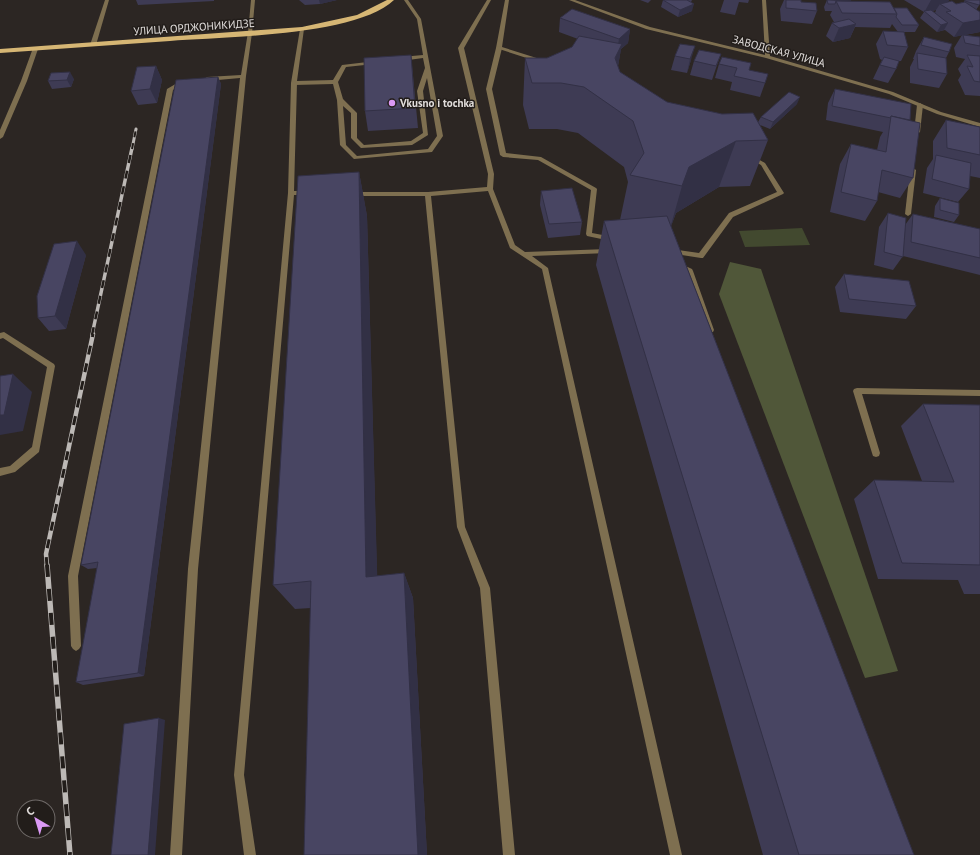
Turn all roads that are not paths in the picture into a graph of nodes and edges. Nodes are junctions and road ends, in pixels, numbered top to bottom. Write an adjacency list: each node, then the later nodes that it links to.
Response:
1 (108, 0): 11 (street)
2 (253, 0): 10 (street)
3 (390, 0): 9 (main road, УЛИЦА ОРДЖОНИКИДЗЕ)
4 (406, 0): 15 (street)
5 (489, 0): 31 (street)
6 (507, 0): 12 (street)
7 (571, 0): 16 (street, ЗАВОДСКАЯ УЛИЦА)
8 (764, 0): 16 (street)
9 (302, 29): 10 (main road, УЛИЦА ОРДЖОНИКИДЗЕ); 23 (street)
10 (250, 33): 11 (main road, УЛИЦА ОРДЖОНИКИДЗЕ); 21 (street)
11 (93, 45): 13 (main road, УЛИЦА ОРДЖОНИКИДЗЕ)
12 (499, 48): 19 (street); 37 (street)
13 (35, 49): 14 (main road, УЛИЦА ОРДЖОНИКИДЗЕ); 28 (street)
14 (0, 51)
15 (426, 56): 17 (street); 20 (street)
16 (768, 57): 25 (street, ЗАВОДСКАЯ УЛИЦА)
17 (396, 60)
18 (381, 62): 22 (street)
19 (544, 62)
20 (428, 67): 24 (street); 24 (street)
21 (243, 76): 47 (street); 48 (street)
22 (335, 82): 23 (street); 24 (street)
23 (294, 83): 32 (street)
24 (340, 100)
25 (920, 105): 26 (street, ЗАВОДСКАЯ УЛИЦА); 27 (street)
26 (980, 125)
27 (917, 136)
28 (0, 137)
29 (747, 155): 38 (street)
30 (914, 160): 36 (street)
31 (490, 189): 35 (street); 40 (street)
32 (292, 193): 33 (street); 49 (street)
33 (314, 194)
34 (345, 194): 35 (street)
35 (428, 194): 50 (street)
36 (908, 214)
37 (616, 240)
38 (665, 249)
39 (619, 250): 40 (street)
40 (524, 254): 51 (street)
41 (665, 260): 43 (street)
42 (0, 336): 46 (street)
43 (713, 338)
44 (980, 393): 45 (street)
45 (876, 453)
46 (0, 472)
47 (76, 646)
48 (176, 855)
49 (250, 855)
50 (509, 855)
51 (676, 855)

